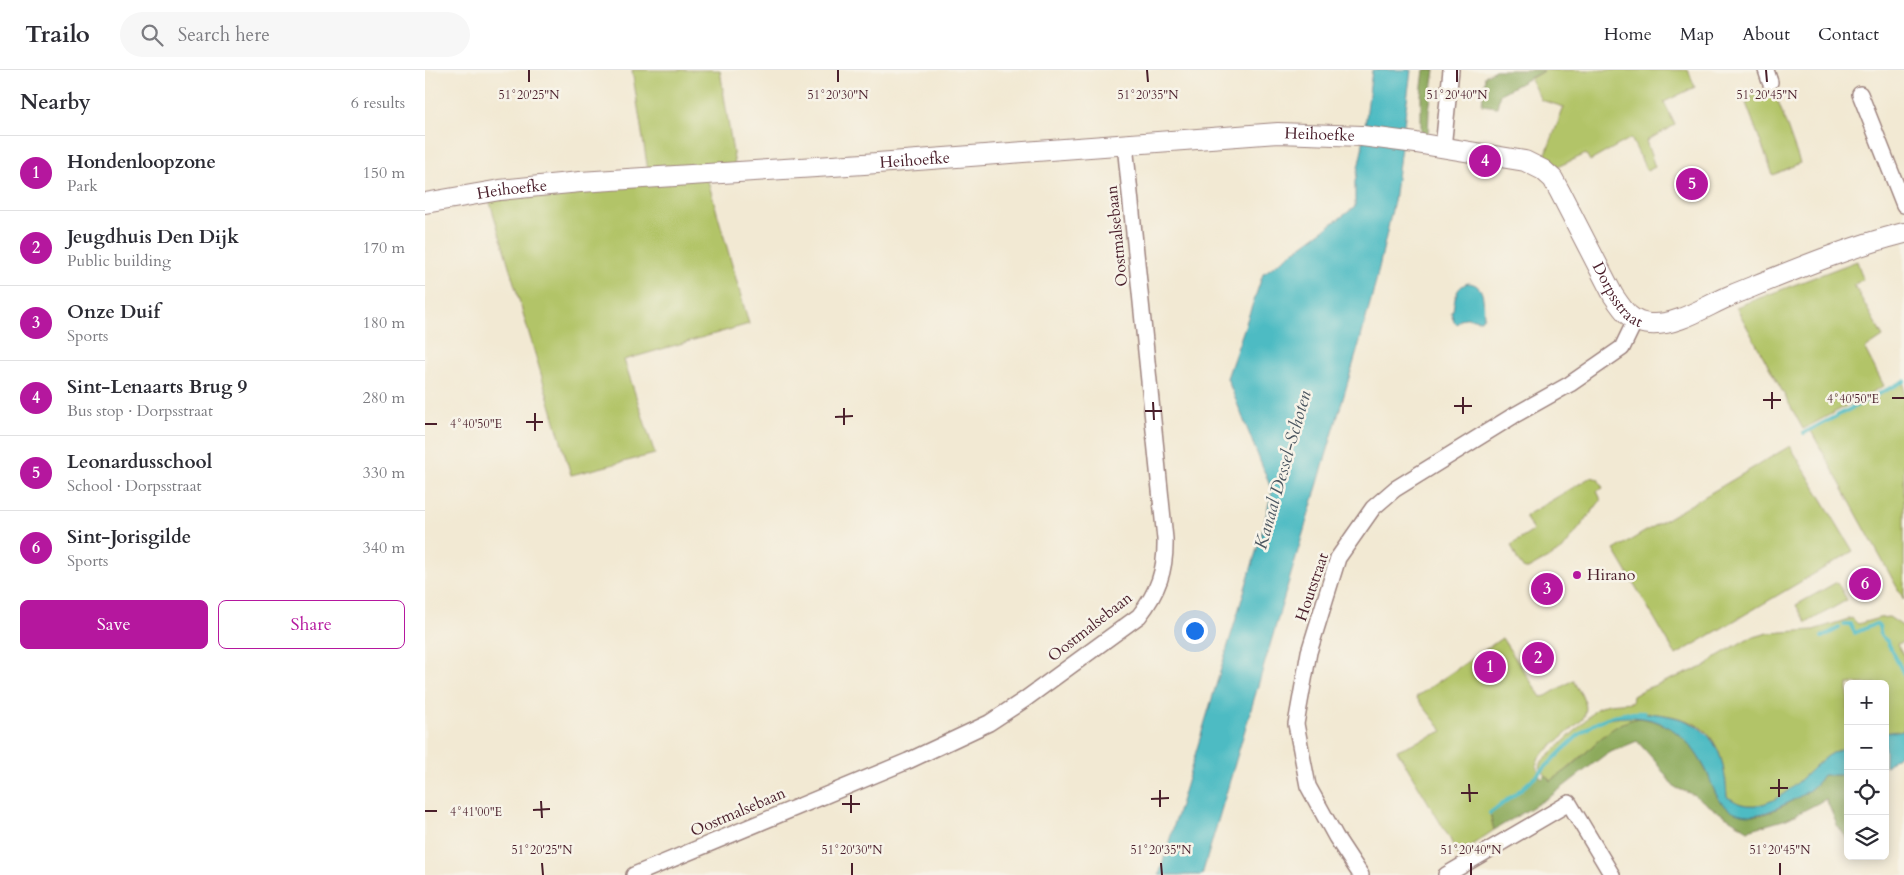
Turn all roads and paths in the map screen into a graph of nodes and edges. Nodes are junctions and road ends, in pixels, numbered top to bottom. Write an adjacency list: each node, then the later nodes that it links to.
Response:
1 (1451, 70): 5 (street)
2 (1861, 94): 7 (street)
3 (1407, 142): 4 (street, Heihoefke); 5 (street, Dorpsstraat)
4 (1125, 144): 6 (street, Heihoefke); 10 (street, Oostmalsebaan)
5 (1443, 148): 9 (street, Dorpsstraat)
6 (425, 203)
7 (1904, 205)
8 (1904, 233): 9 (street, Dorpsstraat)
9 (1635, 321): 11 (street, Houtstraat)
10 (634, 875)
11 (1361, 875)
12 (1446, 875): 13 (street)
13 (1612, 875)

